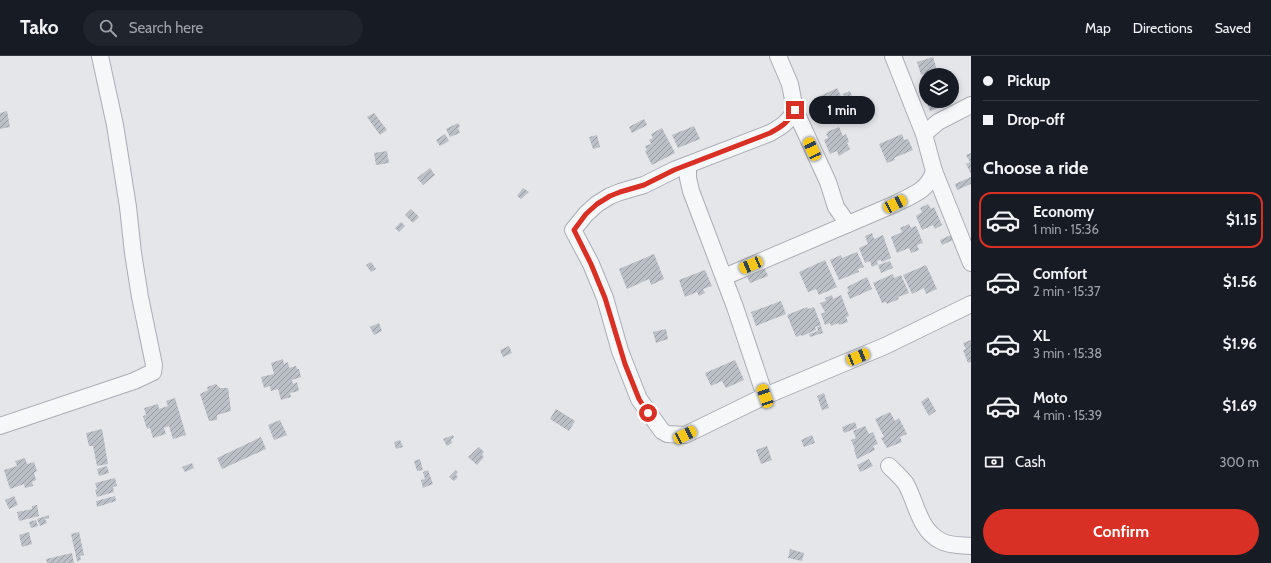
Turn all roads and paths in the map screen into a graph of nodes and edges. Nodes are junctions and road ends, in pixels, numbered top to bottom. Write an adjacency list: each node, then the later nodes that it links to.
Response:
1 (100, 56): 14 (street)
2 (778, 56): 5 (street)
3 (893, 56): 6 (street)
4 (971, 105): 6 (street)
5 (795, 110): 7 (street); 9 (street)
6 (924, 134): 8 (street)
7 (683, 171): 11 (street); 13 (street)
8 (934, 171): 9 (street); 10 (street)
9 (848, 224): 11 (street)
10 (971, 263)
11 (724, 277): 13 (street)
12 (971, 304): 13 (street)
13 (765, 396)
14 (0, 426)
15 (889, 466): 16 (street)
16 (971, 546)

